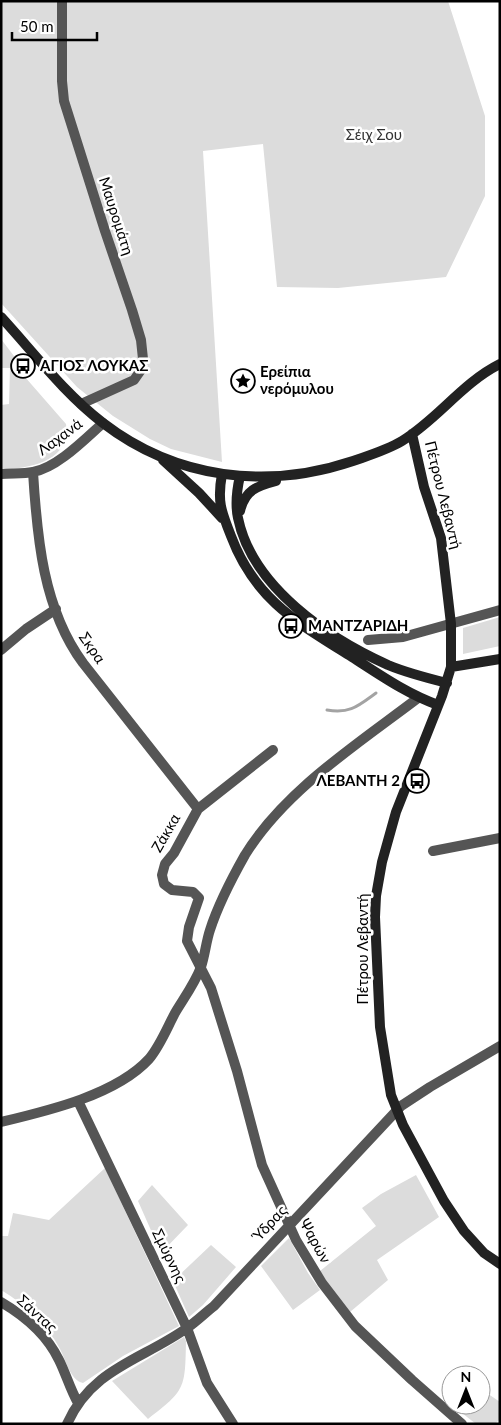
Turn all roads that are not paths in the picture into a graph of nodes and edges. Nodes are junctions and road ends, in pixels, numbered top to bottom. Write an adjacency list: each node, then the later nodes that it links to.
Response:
1 (62, 1): 4 (street, Μαυρομάτη)
2 (1, 317): 4 (street)
3 (500, 364): 6 (street)
4 (81, 404): 5 (street)
5 (103, 422): 7 (street); 8 (street, Λαχανά)
6 (412, 434): 11 (street); 17 (street, Πέτρου Λεβαντή)
7 (158, 456): 10 (street); 14 (street)
8 (33, 472): 9 (street, Λαχανά); 15 (street, Σκρα)
9 (1, 474)
10 (222, 474): 12 (street); 14 (street)
11 (305, 474): 12 (street); 13 (street)
12 (240, 476): 13 (street)
13 (238, 519): 22 (street)
14 (225, 522): 23 (street)
15 (56, 609): 19 (street); 26 (street, Σκρα)
16 (500, 610): 17 (street)
17 (451, 624): 18 (street); 21 (street, Πέτρου Λεβαντή)
18 (368, 640)
19 (1, 650)
20 (500, 659): 21 (street)
21 (451, 667): 22 (street, Πέτρου Λεβαντή)
22 (447, 683): 24 (street, Πέτρου Λεβαντή)
23 (418, 698): 24 (street); 29 (street)
24 (438, 705): 32 (street, Πέτρου Λεβαντή)
25 (273, 750): 26 (street, Ζάκκα)
26 (198, 810): 29 (street, Ζάκκα)
27 (500, 838): 28 (street)
28 (434, 852)
29 (201, 967): 31 (street); 34 (street, Ψαρών)
30 (500, 1046): 32 (street, Ύδρας)
31 (78, 1101): 33 (street); 37 (street, Σμύρνης)
32 (396, 1110): 34 (street, Ύδρας); 35 (street, Πέτρου Λεβαντή)
33 (1, 1122)
34 (289, 1226): 37 (street, Ύδρας); 41 (street, Ψαρών)
35 (500, 1264)
36 (1, 1302): 38 (street, Σάντας)
37 (187, 1328): 38 (street, Ύδρας); 40 (street, Σμύρνης)
38 (78, 1402): 39 (street, Ύδρας)
39 (68, 1424)
40 (233, 1424)
41 (462, 1424)

